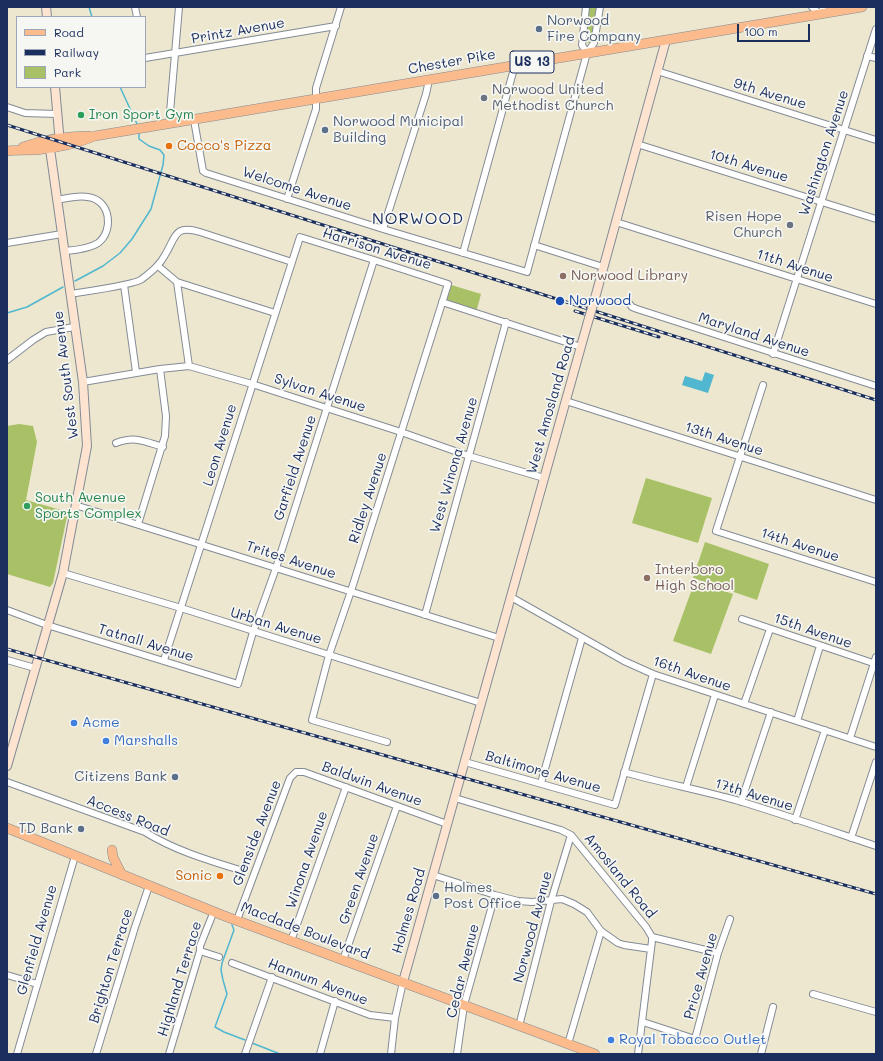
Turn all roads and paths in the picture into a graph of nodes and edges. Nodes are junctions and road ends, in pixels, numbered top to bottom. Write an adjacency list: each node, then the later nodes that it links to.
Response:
1 (179, 7): 12 (street)
2 (341, 7): 8 (street)
3 (586, 7): 11 (street)
4 (600, 7): 11 (street)
5 (812, 7): 7 (street)
6 (862, 7): 7 (main road, Chester Pike / US 13)
7 (822, 11): 10 (main road, Chester Pike / US 13)
8 (336, 26): 12 (street, Printz Avenue); 20 (street)
9 (876, 29): 13 (street, Washington Avenue)
10 (666, 40): 11 (main road, Chester Pike / US 13); 17 (street, West Amosland Road)
11 (587, 53): 16 (main road, Chester Pike / US 13); 40 (street)
12 (175, 54): 14 (street, Printz Avenue); 24 (street)
13 (867, 56): 15 (street); 25 (street, Washington Avenue)
14 (146, 58)
15 (876, 58)
16 (515, 66): 18 (main road, Chester Pike / US 13); 42 (street)
17 (657, 71): 25 (street, 9th Avenue); 29 (street, West Amosland Road)
18 (429, 80): 20 (main road, Chester Pike / US 13); 36 (street)
19 (55, 88): 22 (street)
20 (316, 99): 23 (main road, Chester Pike / US 13); 31 (street)
21 (7, 107): 22 (street)
22 (57, 114): 27 (street)
23 (194, 120): 24 (main road, Chester Pike / US 13); 31 (street, Welcome Avenue)
24 (170, 124): 27 (main road, Chester Pike / US 13)
25 (844, 130): 26 (street, 9th Avenue); 33 (street, Washington Avenue)
26 (876, 140)
27 (60, 142): 28 (main road, Chester Pike / US 13)
28 (49, 144): 30 (main road, Chester Pike / US 13); 32 (street, West South Avenue)
29 (637, 144): 33 (street, 10th Avenue); 35 (street, West Amosland Road)
30 (12, 150)
31 (287, 199): 36 (street, Welcome Avenue)
32 (57, 200): 37 (street, West South Avenue); 41 (street)
33 (822, 201): 34 (street, 10th Avenue); 47 (street, Washington Avenue)
34 (876, 219)
35 (616, 222): 46 (street, West Amosland Road); 47 (street, 11th Avenue)
36 (383, 229): 42 (street, Welcome Avenue)
37 (62, 234): 39 (street); 41 (street, West South Avenue)
38 (300, 237): 43 (street, Harrison Avenue); 44 (street, Leon Avenue)
39 (7, 243)
40 (534, 245): 42 (street, Welcome Avenue); 46 (street)
41 (65, 251): 51 (street, West South Avenue)
42 (463, 254)
43 (374, 260): 49 (street, Harrison Avenue); 69 (street, Garfield Avenue)
44 (292, 262): 45 (street); 55 (street, Leon Avenue)
45 (158, 266): 48 (street); 50 (street)
46 (603, 267): 58 (street, West Amosland Road, bridge)
47 (796, 278): 54 (street, 11th Avenue); 59 (street, Washington Avenue)
48 (177, 282): 55 (street); 61 (street)
49 (448, 284): 52 (street, Ridley Avenue)
50 (124, 285): 51 (street); 63 (street)
51 (70, 294): 57 (street, West South Avenue)
52 (442, 302): 56 (street); 70 (street, Ridley Avenue)
53 (628, 302): 59 (street, Maryland Avenue)
54 (876, 304)
55 (275, 312): 65 (street, Leon Avenue)
56 (506, 322): 58 (street); 73 (street, West Winona Avenue)
57 (74, 327): 60 (street); 64 (street, West South Avenue)
58 (581, 347): 68 (street, West Amosland Road)
59 (773, 354): 67 (street, Maryland Avenue)
60 (7, 360)
61 (188, 366): 62 (street, Sylvan Avenue); 65 (street, Sylvan Avenue)
62 (160, 369): 63 (street, Sylvan Avenue); 72 (street)
63 (136, 372): 64 (street, Sylvan Avenue)
64 (83, 382): 77 (street, West South Avenue)
65 (252, 384): 69 (street, Sylvan Avenue); 79 (street, Leon Avenue)
66 (763, 385): 74 (street)
67 (876, 386)
68 (566, 401): 74 (street, 13th Avenue); 75 (street, West Amosland Road)
69 (327, 408): 70 (street, Sylvan Avenue); 80 (street, Garfield Avenue)
70 (401, 432): 73 (street, Sylvan Avenue); 83 (street, Ridley Avenue)
71 (116, 443): 72 (street)
72 (163, 446): 78 (street)
73 (469, 456): 75 (street, Sylvan Avenue); 87 (street, West Winona Avenue)
74 (740, 457): 76 (street, 13th Avenue); 82 (street, 14th Avenue)
75 (544, 478): 84 (street, West Amosland Road)
76 (876, 500)
77 (76, 505): 78 (street, Trites Avenue); 81 (street, West South Avenue)
78 (138, 524): 79 (street, Trites Avenue)
79 (202, 544): 80 (street, Trites Avenue); 85 (street, Leon Avenue)
80 (276, 568): 83 (street, Trites Avenue); 91 (street, Garfield Avenue)
81 (64, 573): 85 (street, Urban Avenue); 89 (street, West South Avenue)
82 (876, 582)
83 (351, 591): 87 (street, Trites Avenue); 95 (street, Ridley Avenue)
84 (511, 597): 92 (street, West Amosland Road); 93 (street, 16th Avenue)
85 (181, 608): 91 (street, Urban Avenue); 97 (street, Leon Avenue)
86 (7, 610): 89 (street, Tatnall Avenue)
87 (425, 615): 92 (street, Trites Avenue)
88 (742, 619): 90 (street, 15th Avenue)
89 (47, 625): 97 (street, Tatnall Avenue); 99 (street, West South Avenue)
90 (770, 629): 94 (street, 15th Avenue); 104 (street)
91 (253, 632): 95 (street, Urban Avenue); 101 (street, Garfield Avenue)
92 (499, 638): 103 (street, West Amosland Road)
93 (582, 638): 100 (street, 16th Avenue); 118 (street)
94 (820, 646): 98 (street, 15th Avenue); 106 (street)
95 (329, 655): 103 (street, Urban Avenue); 109 (street, Ridley Avenue)
96 (7, 660): 99 (street)
97 (164, 660): 101 (street, Tatnall Avenue)
98 (875, 662): 108 (street)
99 (35, 668): 113 (street, West South Avenue)
100 (653, 674): 102 (street, 16th Avenue); 114 (street)
101 (238, 684)
102 (715, 695): 104 (street, 16th Avenue); 120 (street)
103 (481, 703): 111 (street, West Amosland Road)
104 (744, 704): 105 (street, 16th Avenue)
105 (771, 712): 106 (street, 16th Avenue); 122 (street)
106 (797, 720): 107 (street, 16th Avenue)
107 (825, 730): 108 (street, 16th Avenue); 124 (street)
108 (850, 738): 110 (street, 16th Avenue)
109 (387, 742)
110 (876, 747)
111 (464, 762): 115 (street, West Amosland Road); 118 (street, Baltimore Avenue)
112 (876, 762): 128 (street)
113 (7, 766)
114 (624, 772): 118 (street, Baltimore Avenue); 120 (street, 17th Avenue)
115 (460, 777): 121 (street, Holmes Road)
116 (290, 778): 119 (street, Baldwin Avenue); 140 (street, Glenside Avenue)
117 (7, 782): 132 (street, Access Road)
118 (541, 784)
119 (346, 787): 123 (street, Baldwin Avenue); 143 (street, Winona Avenue)
120 (686, 787): 122 (street, 17th Avenue)
121 (455, 798): 125 (street, Holmes Road); 127 (street, Amosland Road)
122 (741, 802): 124 (street, 17th Avenue)
123 (397, 806): 125 (street, Baldwin Avenue); 148 (street, Green Avenue)
124 (795, 820): 128 (street, 17th Avenue)
125 (447, 824): 134 (street, Holmes Road)
126 (7, 828): 131 (main road, Macdade Boulevard)
127 (571, 835): 137 (street, Norwood Avenue); 142 (street, Amosland Road)
128 (851, 838): 129 (street, 17th Avenue)
129 (876, 846)
130 (112, 850): 133 (main road)
131 (75, 856): 133 (main road, Macdade Boulevard); 153 (street, Glenfield Avenue)
132 (240, 870)
133 (122, 875): 135 (main road, Macdade Boulevard)
134 (433, 875): 136 (street); 152 (street, Holmes Road)
135 (149, 886): 138 (main road, Macdade Boulevard); 164 (street, Brighton Terrace)
136 (495, 895): 137 (street); 156 (street, Cedar Avenue)
137 (551, 901): 141 (street); 161 (street, Norwood Avenue)
138 (214, 911): 140 (main road, Macdade Boulevard); 145 (street, Highland Terrace)
139 (730, 919): 146 (street, Price Avenue)
140 (237, 920): 143 (main road, Macdade Boulevard)
141 (601, 931): 144 (street); 162 (street)
142 (652, 937): 144 (street, Amosland Road); 146 (street)
143 (291, 940): 148 (main road, Macdade Boulevard)
144 (651, 949): 160 (street, Amosland Road)
145 (200, 951): 147 (street); 165 (street, Highland Terrace)
146 (718, 953): 160 (street, Price Avenue)
147 (219, 957)
148 (343, 960): 152 (main road, Macdade Boulevard)
149 (232, 963): 151 (street, Hannum Avenue)
150 (7, 975): 153 (street)
151 (272, 977): 155 (street, Hannum Avenue); 166 (street)
152 (403, 982): 156 (main road, Macdade Boulevard); 159 (street, Holmes Road)
153 (37, 984): 163 (street, Glenfield Avenue)
154 (813, 994): 158 (street)
155 (335, 1001): 159 (street, Hannum Avenue); 167 (street)
156 (464, 1005): 161 (main road, Macdade Boulevard); 169 (street, Cedar Avenue)
157 (773, 1008): 172 (street)
158 (876, 1012)
159 (396, 1018): 168 (street, Holmes Road)
160 (643, 1022): 171 (street, Amosland Road)
161 (518, 1026): 162 (main road, Macdade Boulevard)
162 (568, 1044): 170 (main road, Macdade Boulevard)
163 (17, 1054)
164 (96, 1054)
165 (169, 1054)
166 (245, 1054)
167 (320, 1054)
168 (391, 1054)
169 (457, 1054)
170 (595, 1054)
171 (638, 1054)
172 (761, 1054)

